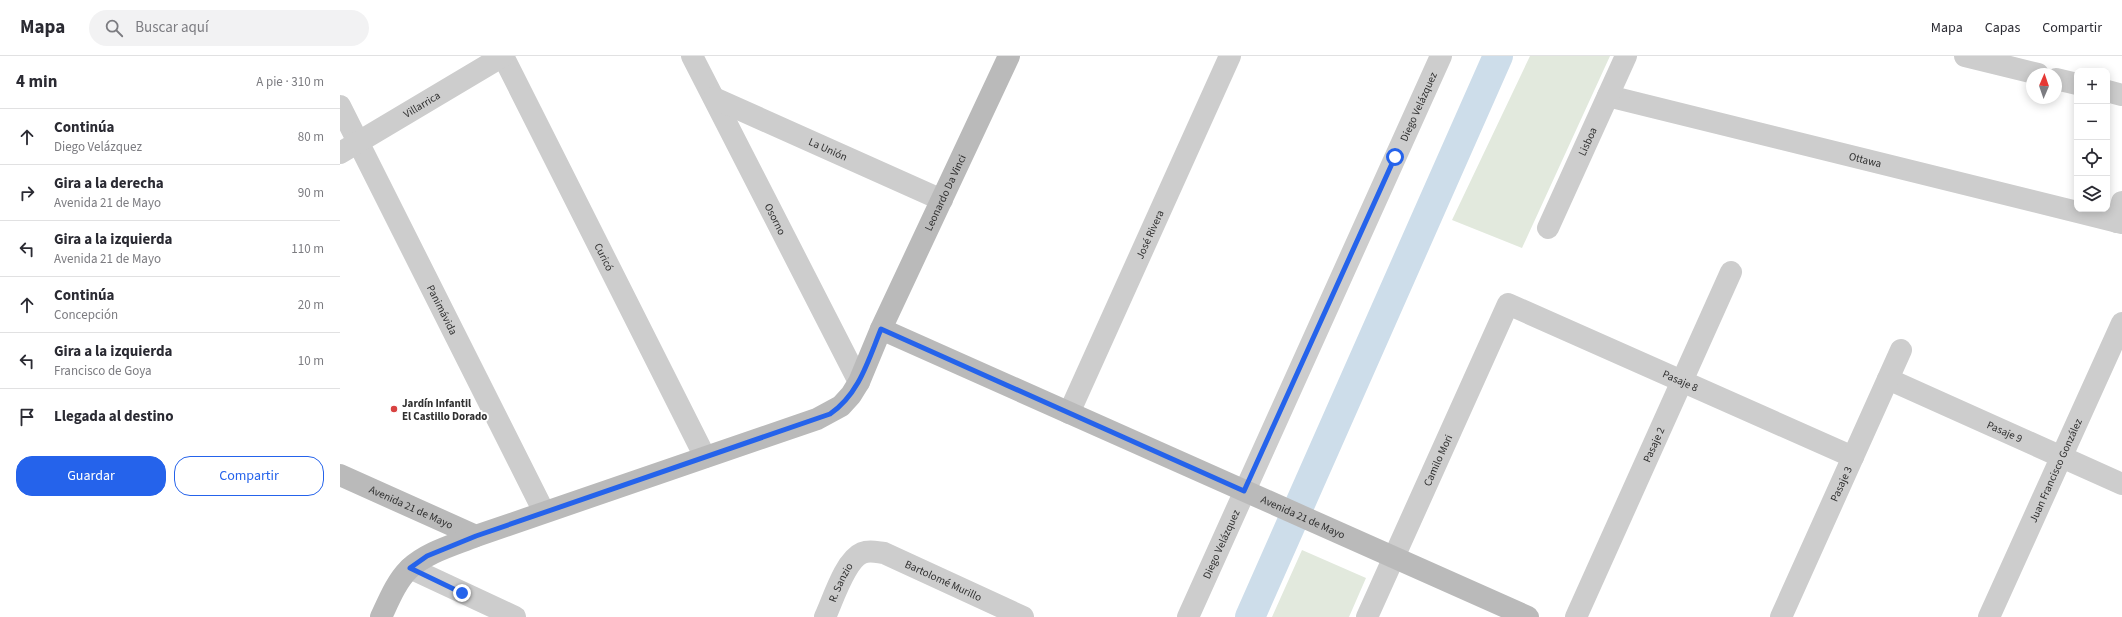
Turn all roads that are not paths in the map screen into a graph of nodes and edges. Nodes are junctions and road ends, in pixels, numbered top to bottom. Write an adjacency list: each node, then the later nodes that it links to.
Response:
1 (503, 56): 16 (street, Villarrica); 29 (street, Curicó)
2 (692, 56): 14 (street, Osorno)
3 (1009, 56): 17 (street, Leonardo Da Vinci)
4 (1230, 56): 28 (street, José Rivera)
5 (1441, 56): 34 (street, Diego Velázquez)
6 (1626, 56): 13 (street, Lisboa)
7 (1965, 56): 8 (street)
8 (2026, 71)
9 (2062, 80): 10 (street)
10 (2074, 83)
11 (2110, 92): 12 (street)
12 (2122, 95)
13 (1608, 96): 18 (street, Ottawa); 19 (street, Lisboa)
14 (714, 98): 17 (street, La Unión); 27 (street, Osorno)
15 (340, 106): 16 (street, Panimávida)
16 (349, 148): 35 (street, Panimávida)
17 (942, 200): 23 (street, Leonardo Da Vinci)
18 (2120, 216)
19 (1548, 228)
20 (1731, 272): 26 (street, Pasaje 2)
21 (1508, 304): 26 (street, Pasaje 8); 38 (street, Camilo Mori)
22 (2122, 323): 31 (street, Juan Francisco González)
23 (881, 329): 27 (street); 28 (street, Avenida 21 de Mayo)
24 (1901, 350): 25 (street, Pasaje 3)
25 (1888, 379): 30 (street, Pasaje 3); 31 (street, Pasaje 9)
26 (1682, 381): 30 (street, Pasaje 8); 47 (street, Pasaje 2)
27 (860, 382): 29 (street)
28 (1069, 413): 34 (street, Avenida 21 de Mayo)
29 (706, 457): 35 (street)
30 (1853, 457): 48 (street, Pasaje 3)
31 (2062, 457): 33 (street, Pasaje 9); 49 (street, Juan Francisco González)
32 (340, 475): 36 (street, Avenida 21 de Mayo)
33 (2122, 484)
34 (1244, 491): 38 (street, Avenida 21 de Mayo); 44 (street, Diego Velázquez)
35 (544, 512): 36 (street)
36 (476, 536): 39 (street)
37 (862, 553): 42 (street, R. Sanzio); 43 (street, Bartolomé Murillo)
38 (1394, 557): 45 (street, Camilo Mori); 46 (street, Avenida 21 de Mayo)
39 (410, 568): 40 (street); 41 (street)
40 (381, 617)
41 (515, 617)
42 (825, 617)
43 (1023, 617)
44 (1188, 617)
45 (1368, 617)
46 (1528, 617)
47 (1576, 617)
48 (1781, 617)
49 (1989, 617)

